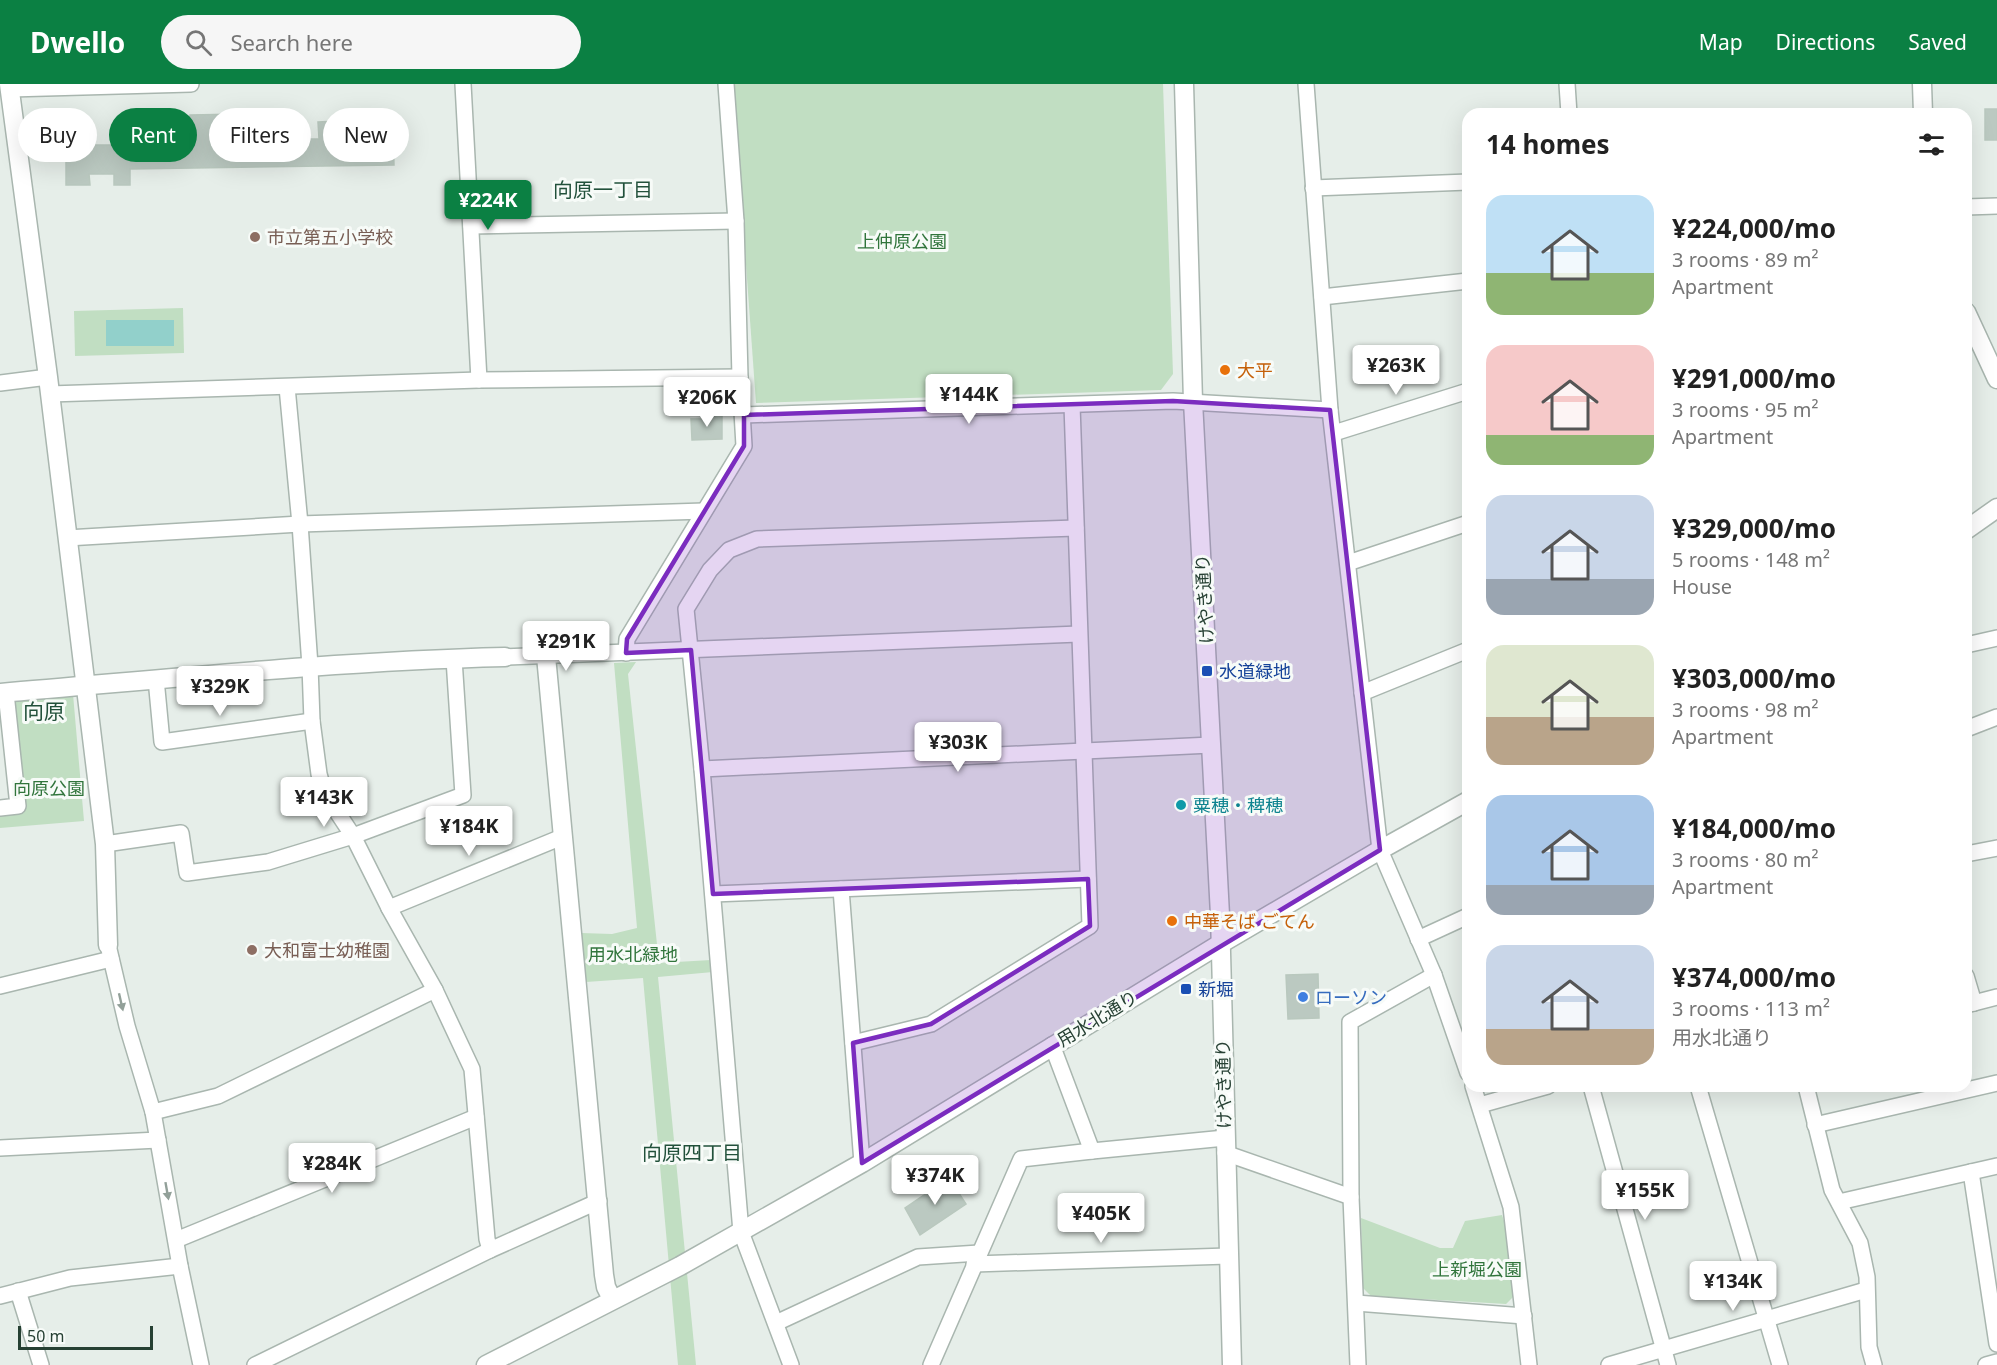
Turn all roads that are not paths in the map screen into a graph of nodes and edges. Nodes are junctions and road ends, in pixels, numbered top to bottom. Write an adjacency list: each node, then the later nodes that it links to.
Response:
1 (172, 84): 2 (street); 9 (street)
2 (191, 84)
3 (463, 84): 18 (street)
4 (726, 84): 17 (street)
5 (1184, 84): 29 (street, けやき通り)
6 (1306, 84): 14 (street)
7 (1567, 84): 10 (street)
8 (1922, 84): 11 (street)
9 (9, 86): 12 (street)
10 (1569, 108)
11 (1923, 108)
12 (7, 122): 26 (street)
13 (1462, 182): 14 (street)
14 (1313, 188): 20 (street)
15 (1997, 206): 16 (street)
16 (1972, 207)
17 (736, 221): 18 (street); 22 (street)
18 (471, 226): 24 (street)
19 (1462, 281): 20 (street)
20 (1322, 297): 31 (street)
21 (1972, 325): 23 (street)
22 (740, 377): 24 (street); 32 (street)
23 (1997, 379)
24 (479, 380): 27 (street)
25 (0, 383): 26 (street)
26 (49, 385): 27 (street); 40 (street)
27 (287, 387): 36 (street)
28 (1462, 393): 33 (street)
29 (1193, 401): 30 (street); 31 (street); 59 (street, けやき通り)
30 (1072, 405): 32 (street); 39 (street)
31 (1330, 410): 33 (street)
32 (744, 415): 35 (street)
33 (1334, 433): 41 (street)
34 (1997, 508): 38 (street)
35 (704, 512): 36 (street); 46 (street)
36 (300, 524): 40 (street); 51 (street)
37 (1462, 525): 41 (street)
38 (1972, 526)
39 (1076, 528): 42 (street); 45 (street)
40 (67, 538): 53 (street)
41 (1348, 563): 55 (street)
42 (1079, 634): 45 (street); 60 (street)
43 (1997, 638): 44 (street)
44 (1972, 644)
45 (691, 650): 46 (street); 61 (street)
46 (626, 652): 48 (street)
47 (1462, 652): 55 (street)
48 (546, 656): 49 (street); 65 (street)
49 (505, 657): 50 (street)
50 (454, 658): 51 (street); 64 (street)
51 (310, 666): 52 (street); 57 (street)
52 (156, 679): 53 (street); 57 (street)
53 (86, 684): 54 (street); 66 (street)
54 (3, 693): 63 (street)
55 (1362, 693): 68 (street)
56 (1997, 717): 58 (street)
57 (312, 721): 64 (street)
58 (1972, 727)
59 (1211, 745): 60 (street); 76 (street, けやき通り)
60 (1084, 751): 61 (street); 70 (street)
61 (702, 769): 72 (street)
62 (1462, 804): 68 (street, 用水北通り)
63 (0, 808)
64 (353, 836): 66 (street); 73 (street)
65 (562, 837): 73 (street); 106 (street)
66 (105, 844): 77 (street)
67 (1997, 848): 69 (street)
68 (1380, 850): 75 (street); 76 (street, 用水北通り)
69 (1972, 853)
70 (1088, 879): 71 (street); 83 (street)
71 (841, 888): 72 (street); 83 (street)
72 (713, 894): 108 (street)
73 (389, 908): 80 (street)
74 (1462, 919): 75 (street)
75 (1418, 939): 78 (street)
76 (1220, 944): 84 (street, 用水北通り); 99 (street, けやき通り)
77 (110, 952): 79 (street); 95 (street, one-way to 95)
78 (1434, 975): 85 (street); 105 (street)
79 (0, 986)
80 (435, 990): 95 (street); 96 (street)
81 (1997, 997): 82 (street)
82 (1972, 1003)
83 (853, 1043): 102 (street)
84 (1052, 1045): 101 (street); 102 (street, 用水北通り)
85 (1462, 1056)
86 (1997, 1083): 87 (street)
87 (1972, 1089)
88 (1475, 1092): 94 (street)
89 (1527, 1092): 94 (street)
90 (1593, 1092): 124 (street)
91 (1700, 1092): 121 (street)
92 (1807, 1092): 97 (street)
93 (1958, 1092): 97 (street)
94 (1480, 1105): 120 (street)
95 (153, 1112): 98 (street)
96 (476, 1117): 109 (street); 110 (street)
97 (1815, 1125): 107 (street)
98 (159, 1140): 100 (street); 109 (street, one-way to 109)
99 (1225, 1145): 101 (street); 105 (street); 111 (street, けやき通り)
100 (0, 1148)
101 (1092, 1150): 112 (street)
102 (862, 1163): 108 (street, 用水北通り)
103 (1997, 1166): 104 (street)
104 (1971, 1172): 107 (street); 119 (street)
105 (1352, 1197): 118 (street)
106 (599, 1202): 110 (street); 117 (street)
107 (1839, 1202): 114 (street)
108 (735, 1235): 117 (street, 用水北通り); 122 (street)
109 (176, 1240): 113 (street)
110 (490, 1250): 128 (street)
111 (1228, 1256): 112 (street); 132 (street, けやき通り)
112 (977, 1258): 122 (street); 131 (street)
113 (180, 1266): 115 (street); 127 (street)
114 (1866, 1290): 121 (street); 138 (street)
115 (18, 1291): 116 (street); 126 (street)
116 (0, 1296)
117 (612, 1299): 129 (street, 用水北通り)
118 (1356, 1303): 120 (street); 133 (street)
119 (1995, 1310): 123 (street)
120 (1524, 1317): 134 (street)
121 (1768, 1319): 124 (street); 137 (street)
122 (776, 1323): 130 (street)
123 (1997, 1344)
124 (1663, 1349): 135 (street); 136 (street)
125 (1997, 1362): 139 (street)
126 (41, 1365)
127 (201, 1365)
128 (255, 1365)
129 (486, 1365)
130 (791, 1365)
131 (932, 1365)
132 (1232, 1365)
133 (1358, 1365)
134 (1529, 1365)
135 (1610, 1365)
136 (1668, 1365)
137 (1780, 1365)
138 (1874, 1365)
139 (1986, 1365)

